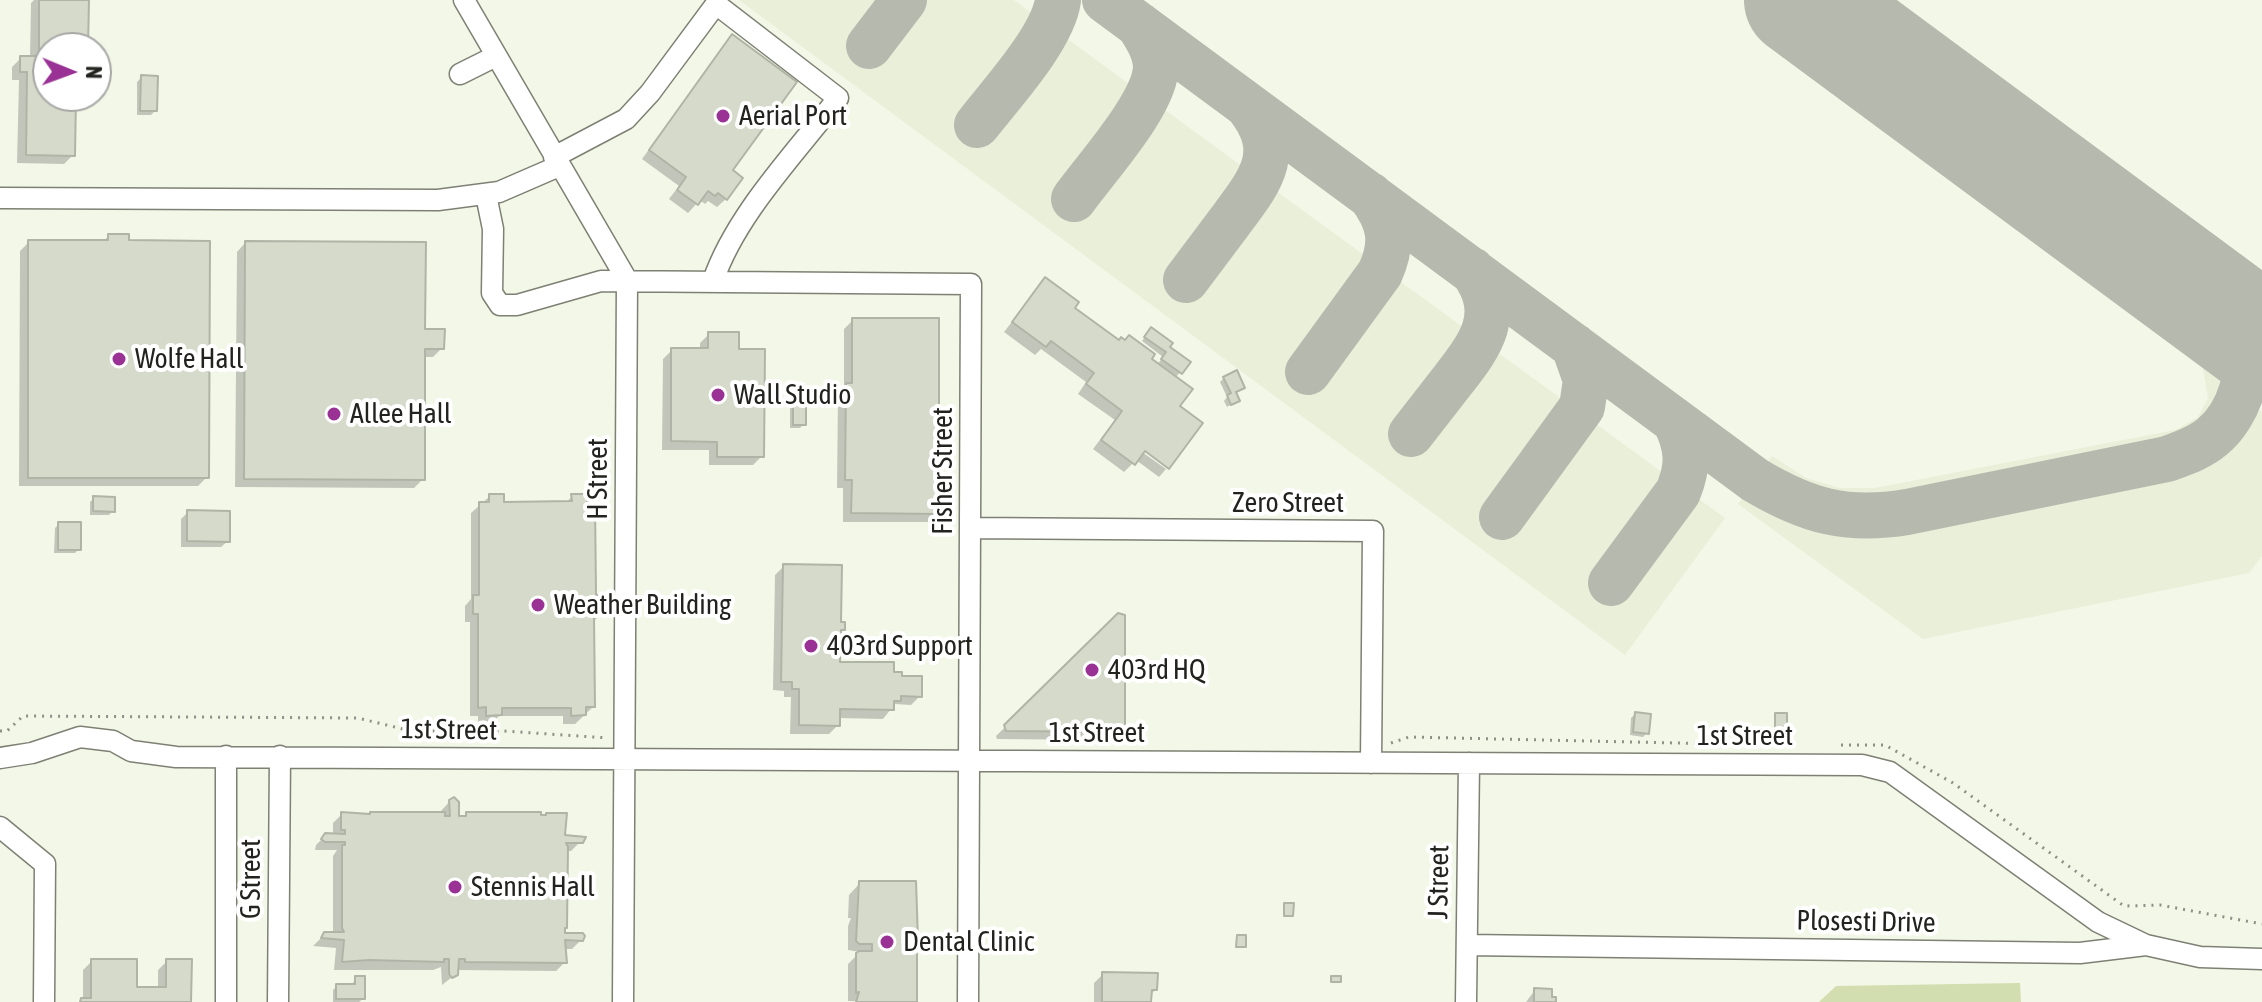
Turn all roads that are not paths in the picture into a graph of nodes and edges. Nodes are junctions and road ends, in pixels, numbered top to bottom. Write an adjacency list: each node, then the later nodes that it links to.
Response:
1 (464, 0): 2 (street)
2 (496, 56): 3 (street); 4 (street)
3 (460, 74)
4 (557, 162): 5 (street); 7 (street); 8 (street)
5 (486, 195): 6 (street); 7 (street, Fisher Street)
6 (0, 198)
7 (627, 280): 8 (street, Fisher Street); 10 (street, H Street)
8 (713, 281): 9 (street, Fisher Street)
9 (971, 528): 14 (street, Fisher Street); 15 (street, Zero Street)
10 (624, 750): 12 (street, 1st Street); 14 (street, 1st Street); 24 (street, H Street)
11 (226, 756): 12 (street, 1st Street); 13 (street, 1st Street); 22 (street)
12 (280, 756): 23 (street, G Street)
13 (0, 758)
14 (970, 760): 15 (street, 1st Street); 25 (street, Fisher Street)
15 (1371, 763): 16 (street, 1st Street)
16 (1469, 763): 18 (street, J Street); 19 (street, 1st Street)
17 (0, 827): 21 (street)
18 (1467, 945): 19 (street, Plosesti Drive); 26 (street, J Street)
19 (2146, 945): 20 (street, Plosesti Drive)
20 (2262, 959)
21 (44, 1002)
22 (226, 1002)
23 (278, 1002)
24 (623, 1002)
25 (968, 1002)
26 (1466, 1002)

